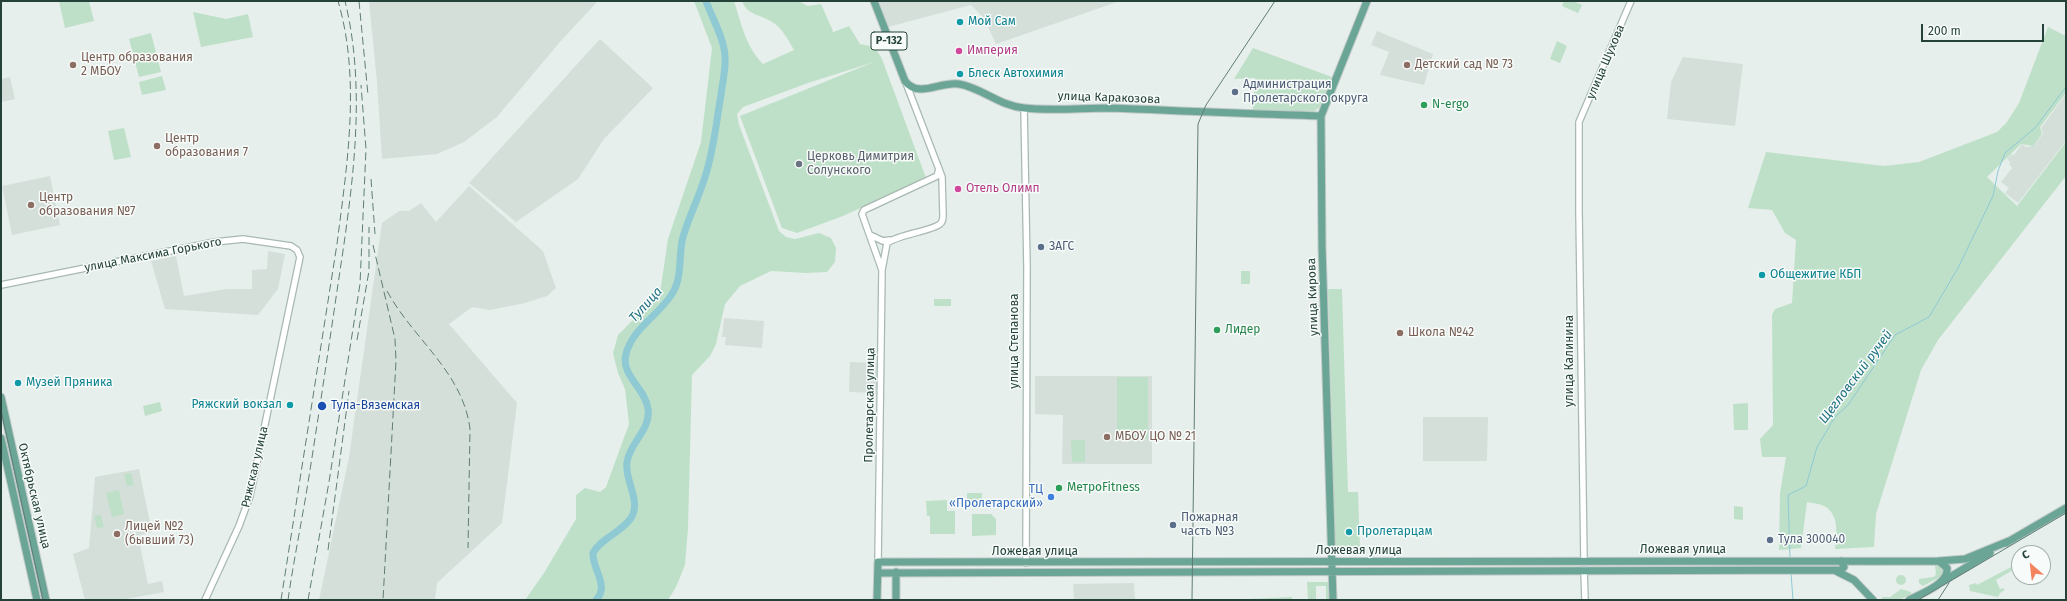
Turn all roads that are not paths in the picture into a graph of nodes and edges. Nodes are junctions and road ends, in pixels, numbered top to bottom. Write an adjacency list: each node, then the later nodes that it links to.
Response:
1 (874, 1): 4 (main road, Р-132)
2 (1367, 1): 8 (main road, улица Кирова)
3 (1631, 1): 9 (street, улица Шухова)
4 (905, 81): 5 (main road); 6 (street)
5 (926, 89): 6 (street); 7 (main road, улица Каракозова)
6 (913, 101): 10 (street)
7 (1024, 108): 8 (main road, улица Каракозова); 28 (street, улица Степанова)
8 (1321, 116): 27 (main road, улица Кирова)
9 (1579, 122): 23 (street, улица Калинина)
10 (939, 170): 11 (street, Пролетарская улица); 12 (street)
11 (870, 235): 12 (street); 14 (street, Пролетарская улица)
12 (891, 240): 14 (street)
13 (300, 257): 15 (street, улица Максима Горького); 43 (street, Ряжская улица)
14 (882, 270): 26 (street, Пролетарская улица)
15 (1, 285)
16 (1, 397): 18 (main road, Октябрьская улица)
17 (1, 438): 19 (main road, Октябрьская улица)
18 (21, 488): 19 (main road); 42 (main road, Октябрьская улица)
19 (13, 489): 41 (main road, Октябрьская улица)
20 (2066, 508): 21 (main road)
21 (2009, 541): 25 (main road, Ложевая улица); 39 (main road)
22 (1774, 560): 23 (main road, Ложевая улица); 24 (main road, Ложевая улица); 31 (main road)
23 (1584, 561): 27 (main road, Ложевая улица); 30 (main road, улица Калинина)
24 (1841, 561): 25 (main road, Ложевая улица); 32 (main road, Ложевая улица)
25 (1939, 561): 39 (main road)
26 (878, 562): 28 (main road, Ложевая улица); 35 (main road, Пролетарская улица)
27 (1332, 562): 29 (main road, Ложевая улица); 34 (main road, улица Кирова)
28 (1026, 563): 29 (main road, Ложевая улица); 37 (main road, улица Степанова)
29 (1122, 563): 36 (main road)
30 (1584, 570): 31 (main road, Ложевая улица); 34 (main road, Ложевая улица); 47 (street, улица Калинина)
31 (1773, 570): 32 (main road, Ложевая улица)
32 (1826, 570): 48 (main road, Ложевая улица)
33 (896, 572): 35 (main road, Ложевая улица); 37 (main road, Ложевая улица); 40 (main road)
34 (1332, 572): 36 (main road, Ложевая улица); 46 (main road, улица Кирова)
35 (878, 573): 38 (main road, Пролетарская улица)
36 (1122, 573): 37 (main road, Ложевая улица)
37 (1026, 574)
38 (877, 583): 40 (main road); 44 (main road, Пролетарская улица)
39 (1940, 583): 49 (main road)
40 (896, 584): 45 (main road)
41 (37, 600)
42 (46, 600)
43 (205, 600)
44 (877, 600)
45 (896, 600)
46 (1333, 600)
47 (1585, 600)
48 (1873, 600)
49 (1908, 600)

